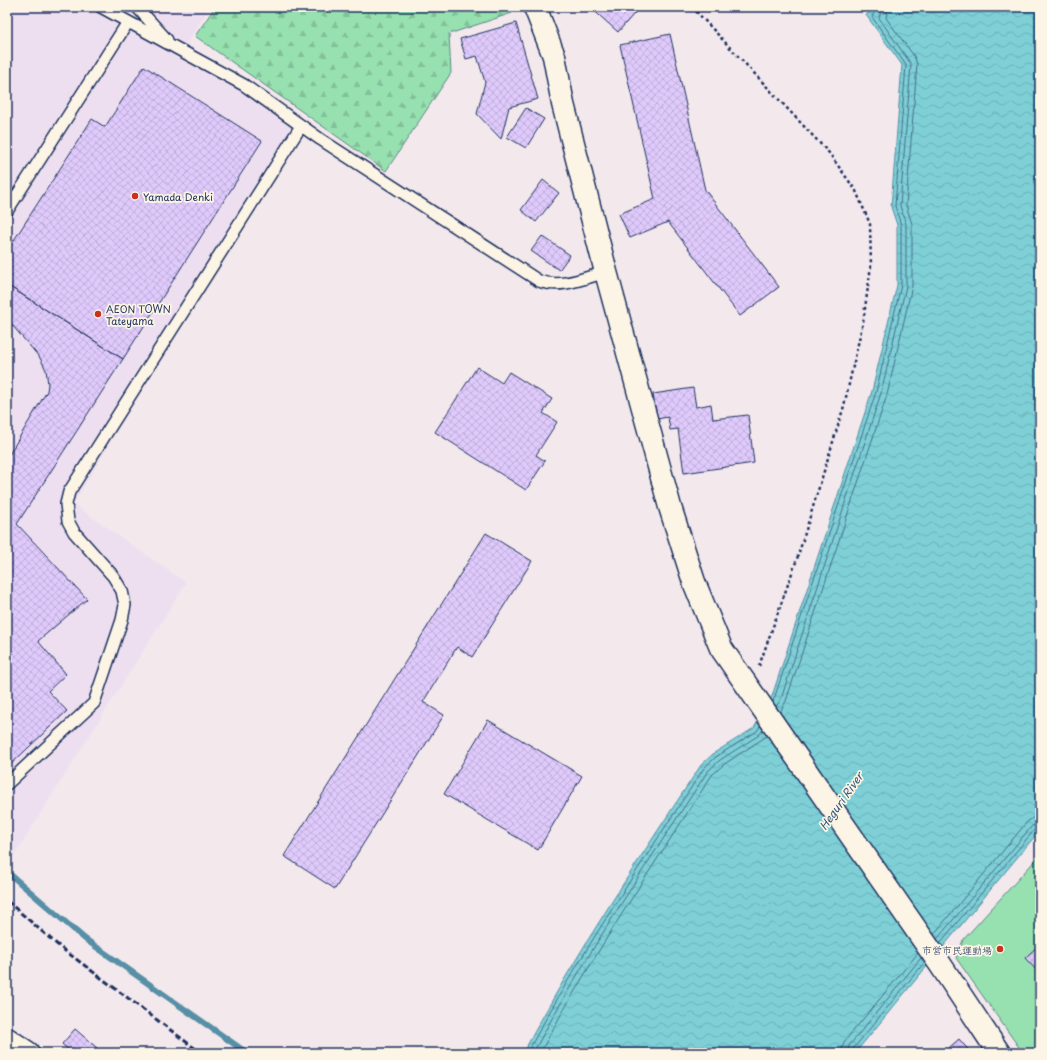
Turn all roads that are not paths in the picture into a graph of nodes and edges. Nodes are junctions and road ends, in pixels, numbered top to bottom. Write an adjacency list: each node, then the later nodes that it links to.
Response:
1 (101, 7): 4 (lane)
2 (137, 7): 5 (lane)
3 (535, 7): 8 (street)
4 (128, 22): 5 (lane); 7 (lane)
5 (173, 46): 6 (lane)
6 (301, 126): 8 (lane); 9 (lane)
7 (7, 211)
8 (606, 272): 12 (street)
9 (7, 784)
10 (7, 1039): 11 (street)
11 (28, 1053)
12 (1000, 1053)

